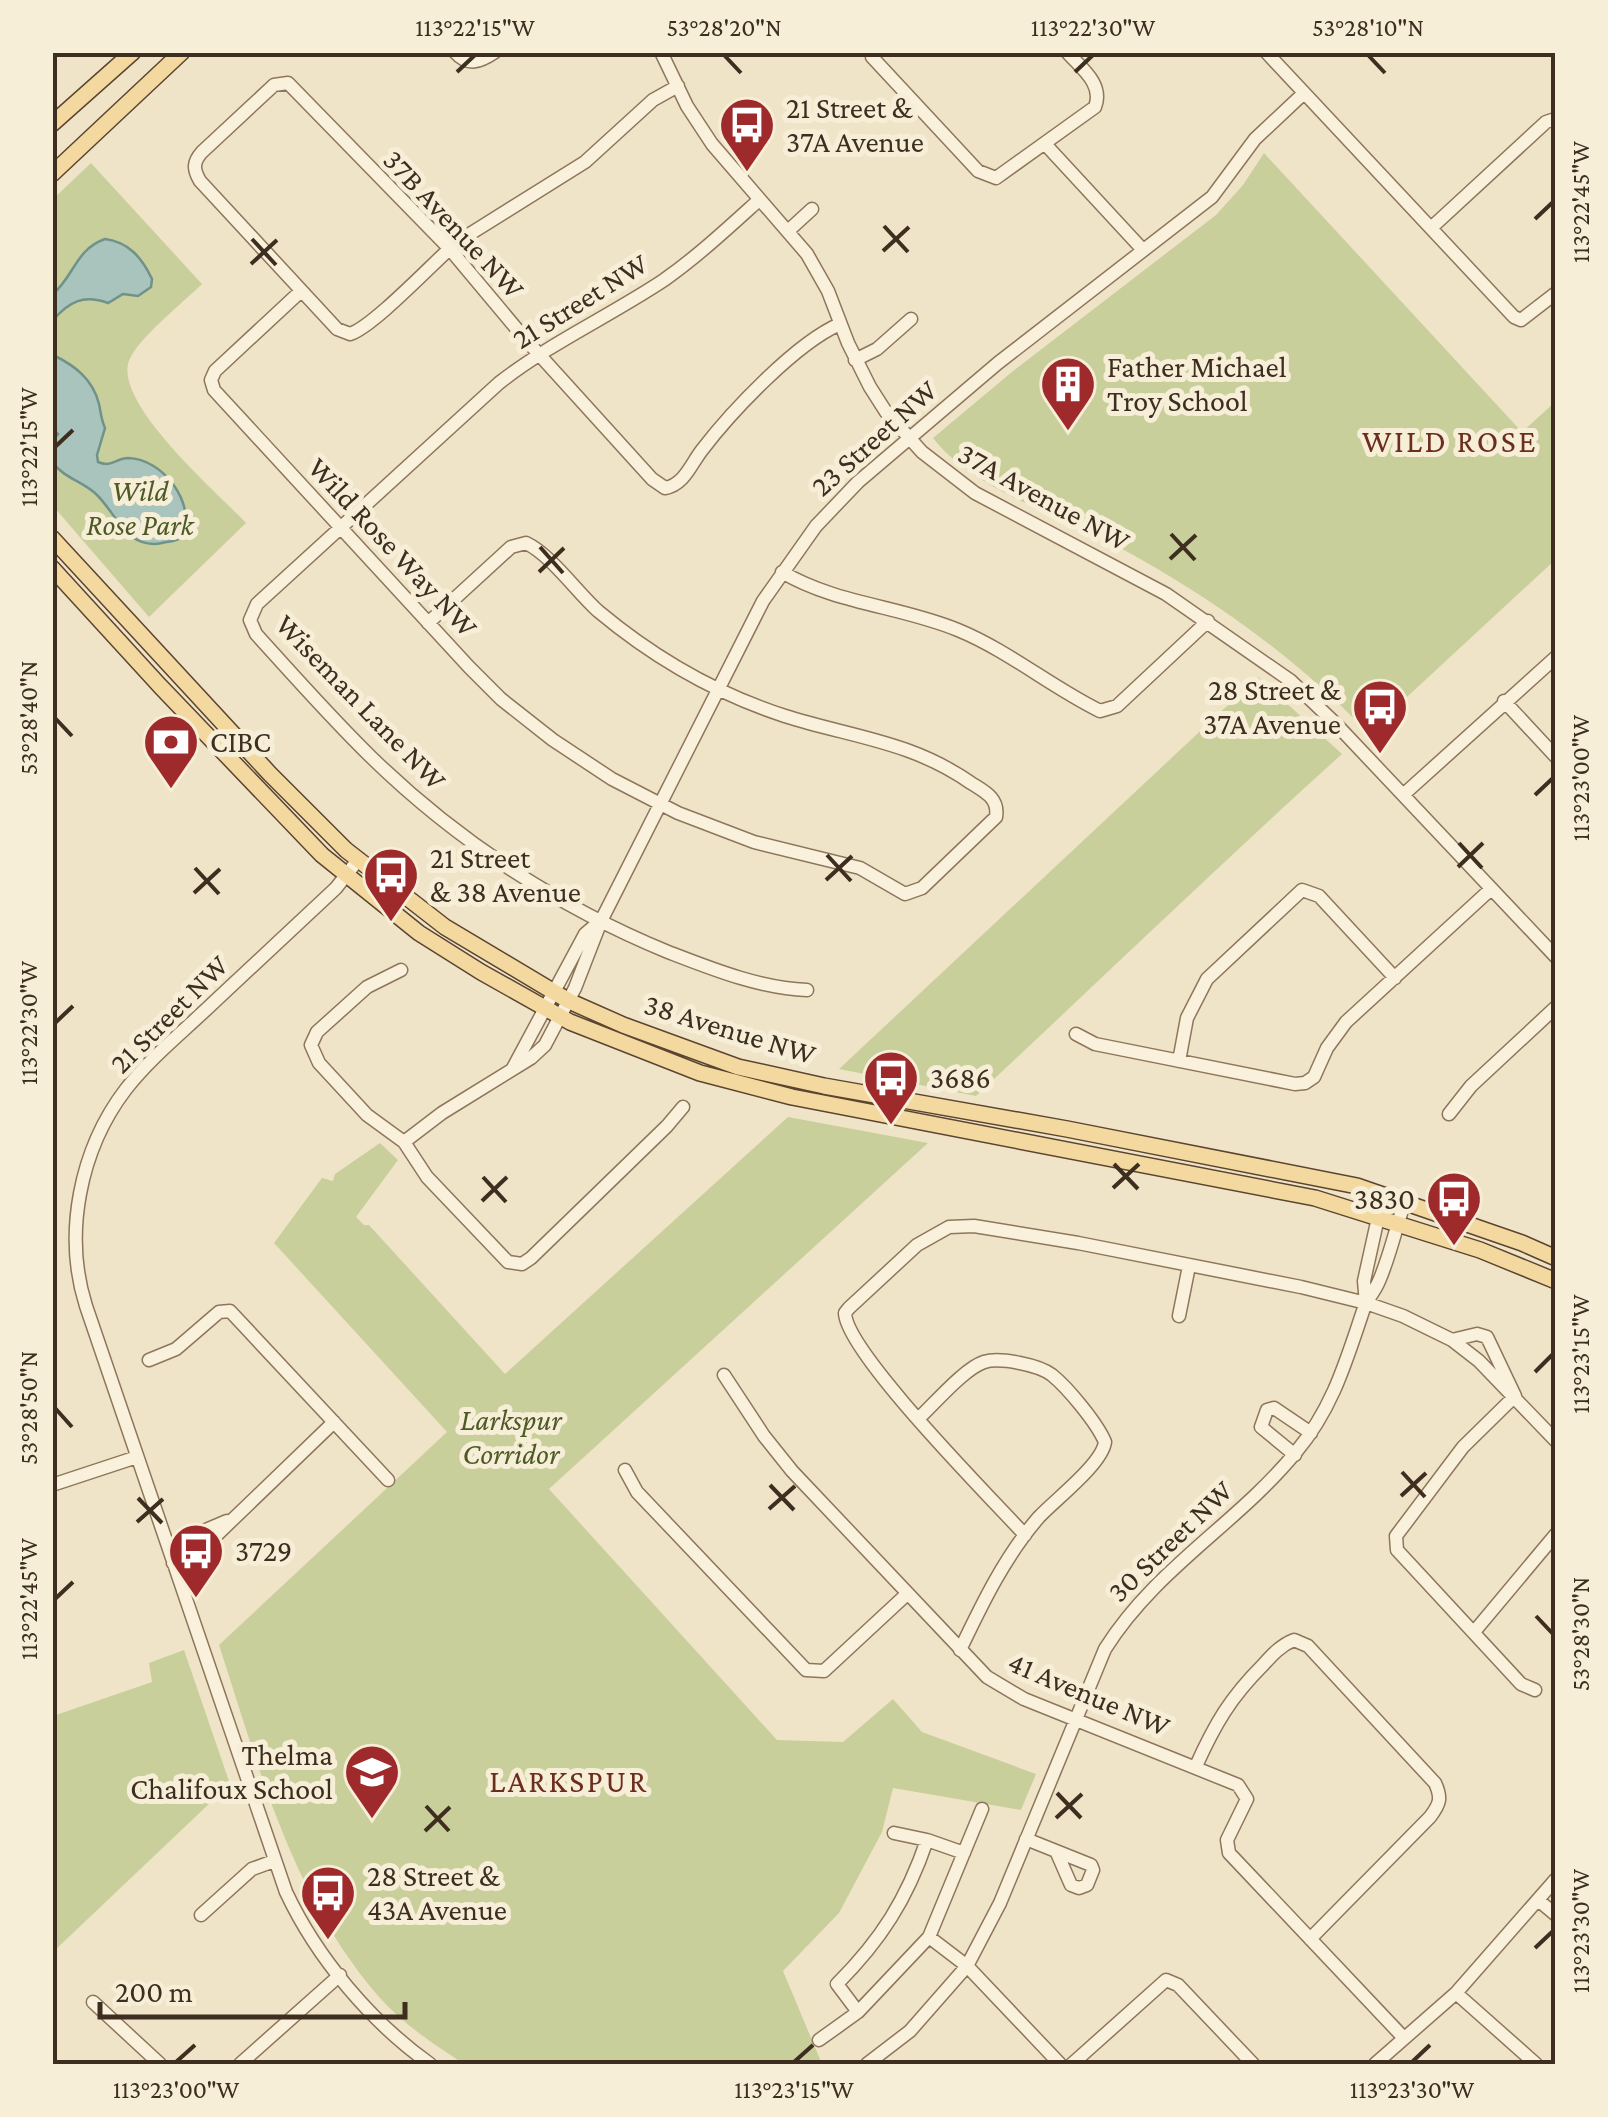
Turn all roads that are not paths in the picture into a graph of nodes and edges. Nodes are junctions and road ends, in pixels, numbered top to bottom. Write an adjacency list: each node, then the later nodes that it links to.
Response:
1 (133, 52): 12 (main road)
2 (182, 52): 14 (main road)
3 (454, 52): 4 (street)
4 (495, 52)
5 (662, 52): 9 (street, 37A Avenue NW)
6 (1067, 52): 13 (street)
7 (1266, 52): 10 (street)
8 (872, 57): 13 (street)
9 (678, 86): 15 (street, 37A Avenue NW); 19 (street)
10 (1304, 93): 17 (street); 20 (street, 23 Street NW)
11 (1556, 120): 17 (street)
12 (52, 124)
13 (1046, 145): 20 (street)
14 (52, 174)
15 (759, 200): 18 (street, 37A Avenue NW); 25 (street, 21 Street NW)
16 (812, 209): 18 (street)
17 (1431, 228): 22 (street)
18 (788, 231): 24 (street, 37A Avenue NW)
19 (449, 248): 21 (street); 21 (street, 37B Avenue NW); 25 (street, 37B Avenue NW)
20 (1143, 250): 27 (street, 23 Street NW)
21 (301, 290): 28 (street, Wild Rose Way NW)
22 (1556, 293)
23 (911, 319): 26 (street)
24 (840, 324): 25 (street, 37B Avenue NW); 26 (street, 37A Avenue NW)
25 (539, 354): 28 (street, 21 Street NW)
26 (856, 360): 27 (street, 37A Avenue NW)
27 (909, 438): 31 (street, 23 Street NW); 32 (street, 37A Avenue NW)
28 (341, 528): 33 (street, Wild Rose Way NW); 43 (street, Wiseman Lane NW)
29 (52, 538): 40 (main road, 38 Avenue NW)
30 (52, 568): 41 (main road, 38 Avenue NW)
31 (782, 572): 32 (street); 35 (street, 23 Street NW)
32 (1208, 621): 38 (street, 37A Avenue NW)
33 (428, 624): 35 (street); 39 (street, Wild Rose Way NW)
34 (1556, 657): 36 (street)
35 (718, 688): 39 (street, 23 Street NW); 39 (street, Wild Rose Way NW)
36 (1504, 701): 37 (street); 38 (street)
37 (1556, 757)
38 (1403, 794): 42 (street, 37A Avenue NW)
39 (659, 804): 43 (street, 23 Street NW)
40 (358, 860): 41 (street, 21 Street NW); 48 (main road, 38 Avenue NW)
41 (346, 876): 51 (main road, 38 Avenue NW); 77 (street, 21 Street NW)
42 (1491, 889): 44 (street, 37A Avenue NW); 46 (street)
43 (601, 921): 47 (street, Wiseman Lane NW); 48 (street, 23 Street NW); 49 (street, 23 Street NW)
44 (1556, 957)
45 (402, 970): 58 (street)
46 (1395, 978): 54 (street); 54 (street)
47 (807, 990)
48 (553, 993): 49 (main road, 38 Avenue NW); 51 (street, 23 Street NW)
49 (569, 1001): 52 (street, 23 Street NW); 59 (main road, 38 Avenue NW)
50 (1556, 1006): 57 (street)
51 (546, 1008): 52 (main road, 38 Avenue NW); 55 (street, 23 Street NW)
52 (562, 1017): 55 (street, 23 Street NW); 61 (main road, 38 Avenue NW)
53 (1076, 1034): 54 (street)
54 (1179, 1061)
55 (513, 1068): 58 (street, 23 Street NW)
56 (683, 1107): 58 (street)
57 (1449, 1114)
58 (404, 1142)
59 (1384, 1195): 60 (main road, 38 Avenue NW); 61 (street, 30 Street NW)
60 (1405, 1201): 62 (street, 30 Street NW); 63 (main road, 38 Avenue NW)
61 (1377, 1216): 62 (main road, 38 Avenue NW); 66 (street, 30 Street NW)
62 (1398, 1223): 65 (main road, 38 Avenue NW); 66 (street, 30 Street NW)
63 (1556, 1258)
64 (1188, 1266): 66 (street); 67 (street); 72 (street)
65 (1556, 1281)
66 (1366, 1303): 68 (street); 74 (street, 30 Street NW)
67 (1178, 1316)
68 (1452, 1340): 71 (street); 71 (street)
69 (149, 1360): 73 (street)
70 (724, 1375): 86 (street, 41 Avenue NW)
71 (1515, 1396): 75 (street); 87 (street)
72 (919, 1418): 83 (street); 83 (street)
73 (334, 1422): 79 (street); 81 (street)
74 (1311, 1434): 76 (street, 30 Street NW); 76 (street)
75 (1556, 1441)
76 (1295, 1454): 90 (street, 30 Street NW)
77 (137, 1457): 80 (street); 84 (street, 21 Street NW)
78 (624, 1470): 86 (street)
79 (388, 1480)
80 (52, 1485)
81 (229, 1520): 84 (street); 85 (street)
82 (1556, 1534): 87 (street)
83 (1025, 1535): 88 (street)
84 (168, 1546): 85 (street, 21 Street NW)
85 (173, 1563): 98 (street, 21 Street NW)
86 (907, 1594): 88 (street, 41 Avenue NW)
87 (1474, 1632): 89 (street)
88 (960, 1650): 90 (street, 41 Avenue NW)
89 (1535, 1690)
90 (1076, 1721): 91 (street, 41 Avenue NW); 94 (street, 30 Street NW)
91 (1196, 1766): 104 (street, 41 Avenue NW); 104 (street)
92 (982, 1810): 96 (street)
93 (894, 1833): 95 (street)
94 (1026, 1839): 97 (street); 105 (street, 30 Street NW)
95 (928, 1840): 96 (street); 109 (street)
96 (964, 1852): 103 (street)
97 (1057, 1853)
98 (274, 1862): 101 (street); 106 (street, 21 Street NW)
99 (1556, 1880): 100 (street)
100 (1538, 1900): 102 (street); 107 (street)
101 (200, 1915)
102 (1556, 1915)
103 (929, 1938): 105 (street); 109 (street)
104 (1310, 1939): 110 (street, 41 Avenue NW)
105 (966, 1966): 115 (street, 30 Street NW); 116 (street)
106 (340, 1975): 113 (street); 114 (street, 21 Street NW)
107 (1456, 1992): 110 (street); 120 (street)
108 (93, 2002): 112 (street)
109 (858, 2012): 111 (street)
110 (1403, 2038): 119 (street)
111 (819, 2040)
112 (160, 2064)
113 (240, 2064)
114 (430, 2064)
115 (867, 2064)
116 (1060, 2064)
117 (1072, 2064): 118 (street)
118 (1254, 2064)
119 (1375, 2064)
120 (1536, 2064)

